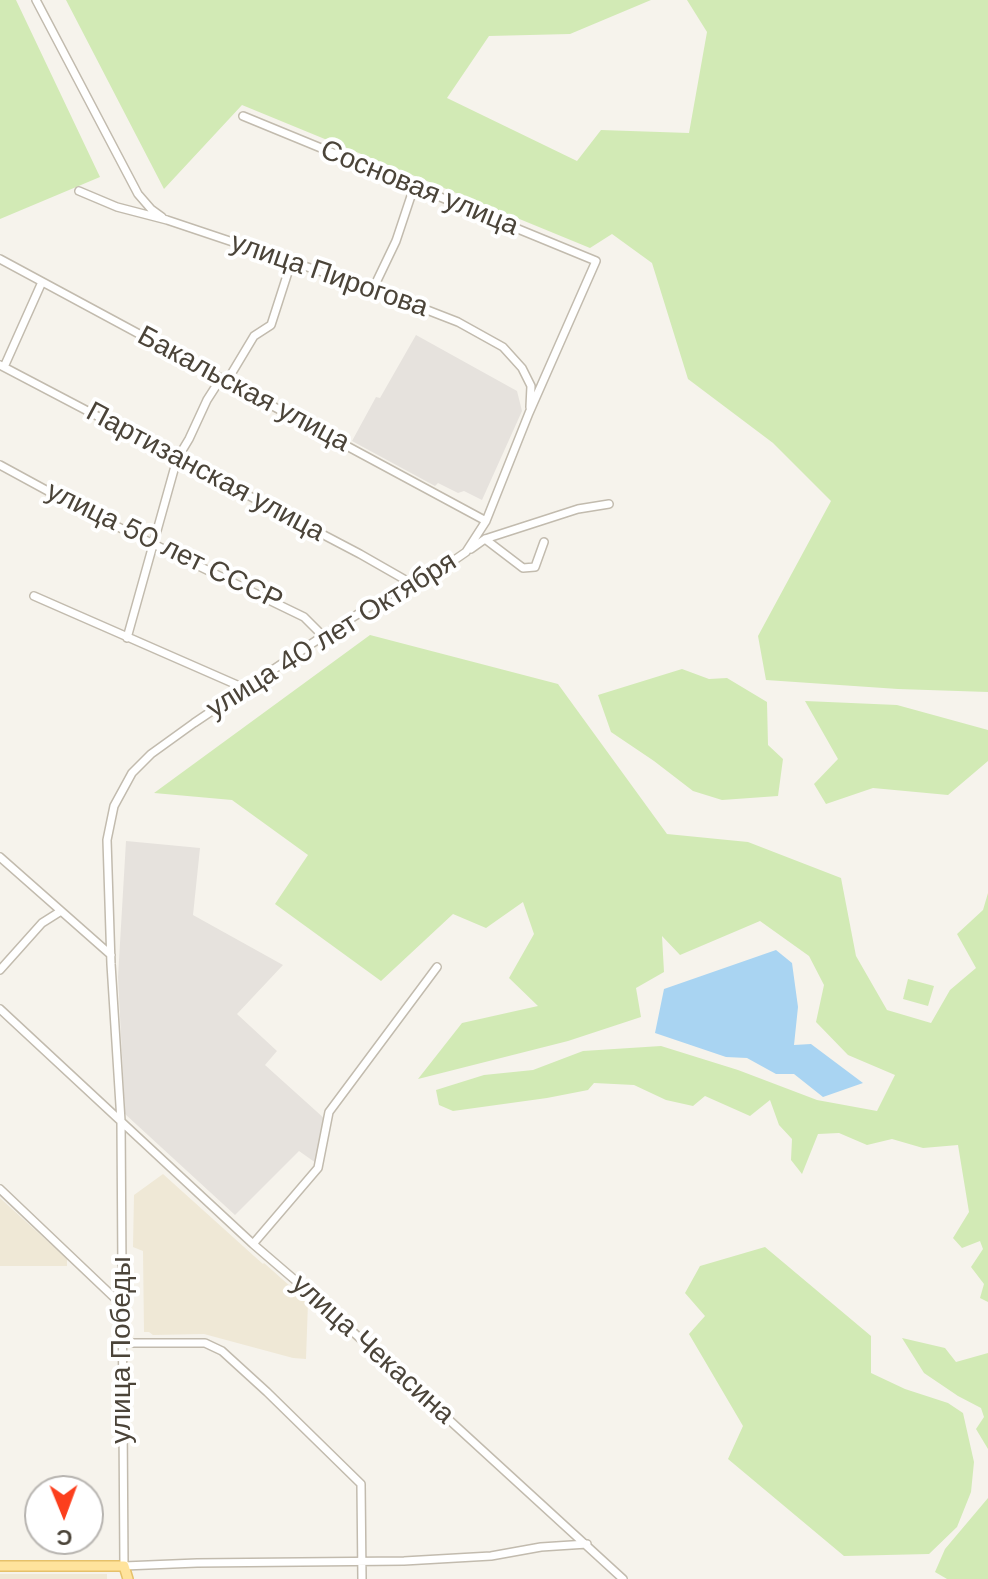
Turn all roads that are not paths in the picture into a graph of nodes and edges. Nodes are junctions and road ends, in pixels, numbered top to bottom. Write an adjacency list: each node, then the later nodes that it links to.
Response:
1 (36, 0): 5 (street)
2 (243, 116): 3 (street, Сосновая улица)
3 (414, 187): 7 (street, Сосновая улица); 10 (street)
4 (79, 191): 5 (street, улица Пирогова)
5 (167, 220): 8 (street, улица Пирогова)
6 (0, 259): 9 (street, Бакальская улица)
7 (596, 261): 13 (street, улица 40 лет Октября)
8 (291, 263): 10 (street, улица Пирогова); 12 (street)
9 (42, 282): 11 (street); 12 (street, Бакальская улица)
10 (373, 289): 13 (street, улица Пирогова)
11 (2, 366): 14 (street, Партизанская улица)
12 (227, 381): 14 (street); 17 (street, Бакальская улица)
13 (529, 413): 17 (street, улица 40 лет Октября)
14 (177, 459): 20 (street); 22 (street, Партизанская улица)
15 (0, 465): 20 (street, улица 50 лет СССР)
16 (609, 504): 18 (street)
17 (486, 521): 21 (street, улица 40 лет Октября)
18 (485, 539): 19 (street); 21 (street)
19 (544, 542)
20 (154, 543): 24 (street, улица 50 лет СССР); 25 (street)
21 (466, 552): 22 (street, улица 40 лет Октября)
22 (409, 582): 24 (street, улица 40 лет Октября)
23 (34, 596): 25 (street)
24 (323, 636): 26 (street, улица 40 лет Октября)
25 (127, 638): 26 (street)
26 (244, 688): 29 (street, улица 40 лет Октября)
27 (0, 857): 28 (street)
28 (61, 911): 29 (street); 31 (street)
29 (111, 955): 33 (street, улица 40 лет Октября)
30 (437, 967): 35 (street)
31 (0, 970)
32 (0, 1009): 33 (street, улица Чекасина)
33 (121, 1121): 35 (street, улица Чекасина); 36 (street, улица Победы)
34 (0, 1189): 36 (street)
35 (253, 1244): 38 (street, улица Чекасина)
36 (123, 1306): 37 (street, улица Победы)
37 (123, 1343): 39 (street); 41 (street, улица Победы)
38 (587, 1544): 39 (street); 44 (street, улица Чекасина)
39 (362, 1561): 41 (street); 43 (street)
40 (0, 1566): 41 (main road)
41 (124, 1566): 42 (main road, улица Победы)
42 (128, 1579)
43 (362, 1579)
44 (623, 1579)

